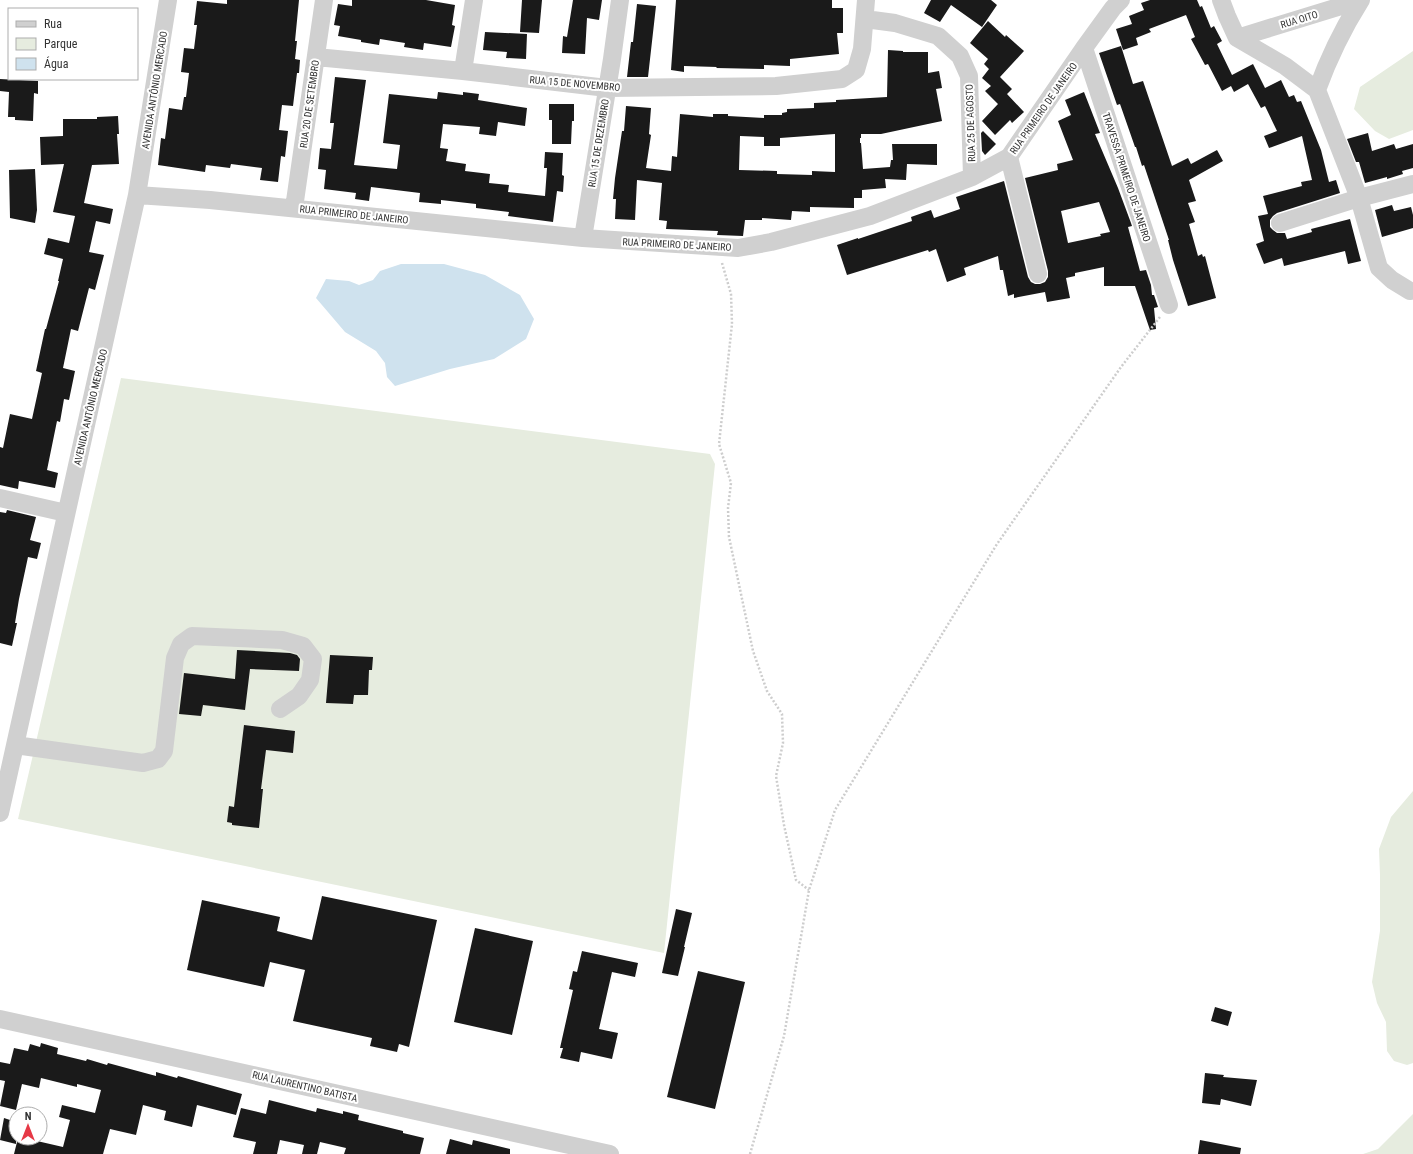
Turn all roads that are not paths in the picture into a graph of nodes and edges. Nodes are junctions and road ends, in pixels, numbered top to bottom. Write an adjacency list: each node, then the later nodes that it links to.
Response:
1 (168, 0): 18 (street, AVENIDA ANTÔNIO MERCADO)
2 (324, 0): 11 (street, RUA 20 DE SETEMBRO)
3 (474, 0): 12 (street)
4 (620, 0): 13 (street, RUA 15 DE DEZEMBRO)
5 (866, 0): 8 (street)
6 (1121, 0): 10 (street, RUA PRIMEIRO DE JANEIRO)
7 (1221, 0): 9 (street)
8 (865, 19): 13 (street, RUA 15 DE NOVEMBRO); 16 (street, RUA 25 DE AGOSTO)
9 (1237, 38): 14 (street); 14 (street, RUA OITO)
10 (1084, 48): 15 (street, RUA PRIMEIRO DE JANEIRO); 25 (street, TRAVESSA PRIMEIRO DE JANEIRO)
11 (316, 57): 12 (street, RUA 15 DE NOVEMBRO); 20 (street, RUA 20 DE SETEMBRO)
12 (463, 71): 13 (street, RUA 15 DE NOVEMBRO)
13 (607, 88): 22 (street, RUA 15 DE DEZEMBRO)
14 (1317, 90): 19 (street)
15 (1009, 158): 16 (street, RUA PRIMEIRO DE JANEIRO); 23 (street)
16 (972, 177): 22 (street, RUA PRIMEIRO DE JANEIRO)
17 (1413, 184): 19 (street)
18 (137, 195): 20 (street, RUA PRIMEIRO DE JANEIRO); 27 (street, AVENIDA ANTÔNIO MERCADO)
19 (1359, 198): 21 (street); 24 (street)
20 (294, 208): 22 (street, RUA PRIMEIRO DE JANEIRO)
21 (1280, 223)
22 (583, 238)
23 (1038, 274)
24 (1410, 291)
25 (1169, 305)
26 (0, 498): 27 (street)
27 (66, 514): 29 (street, AVENIDA ANTÔNIO MERCADO)
28 (280, 709): 29 (street)
29 (9, 753): 30 (street, AVENIDA ANTÔNIO MERCADO)
30 (0, 812)
31 (0, 1018): 32 (street, RUA LAURENTINO BATISTA)
32 (610, 1154)

